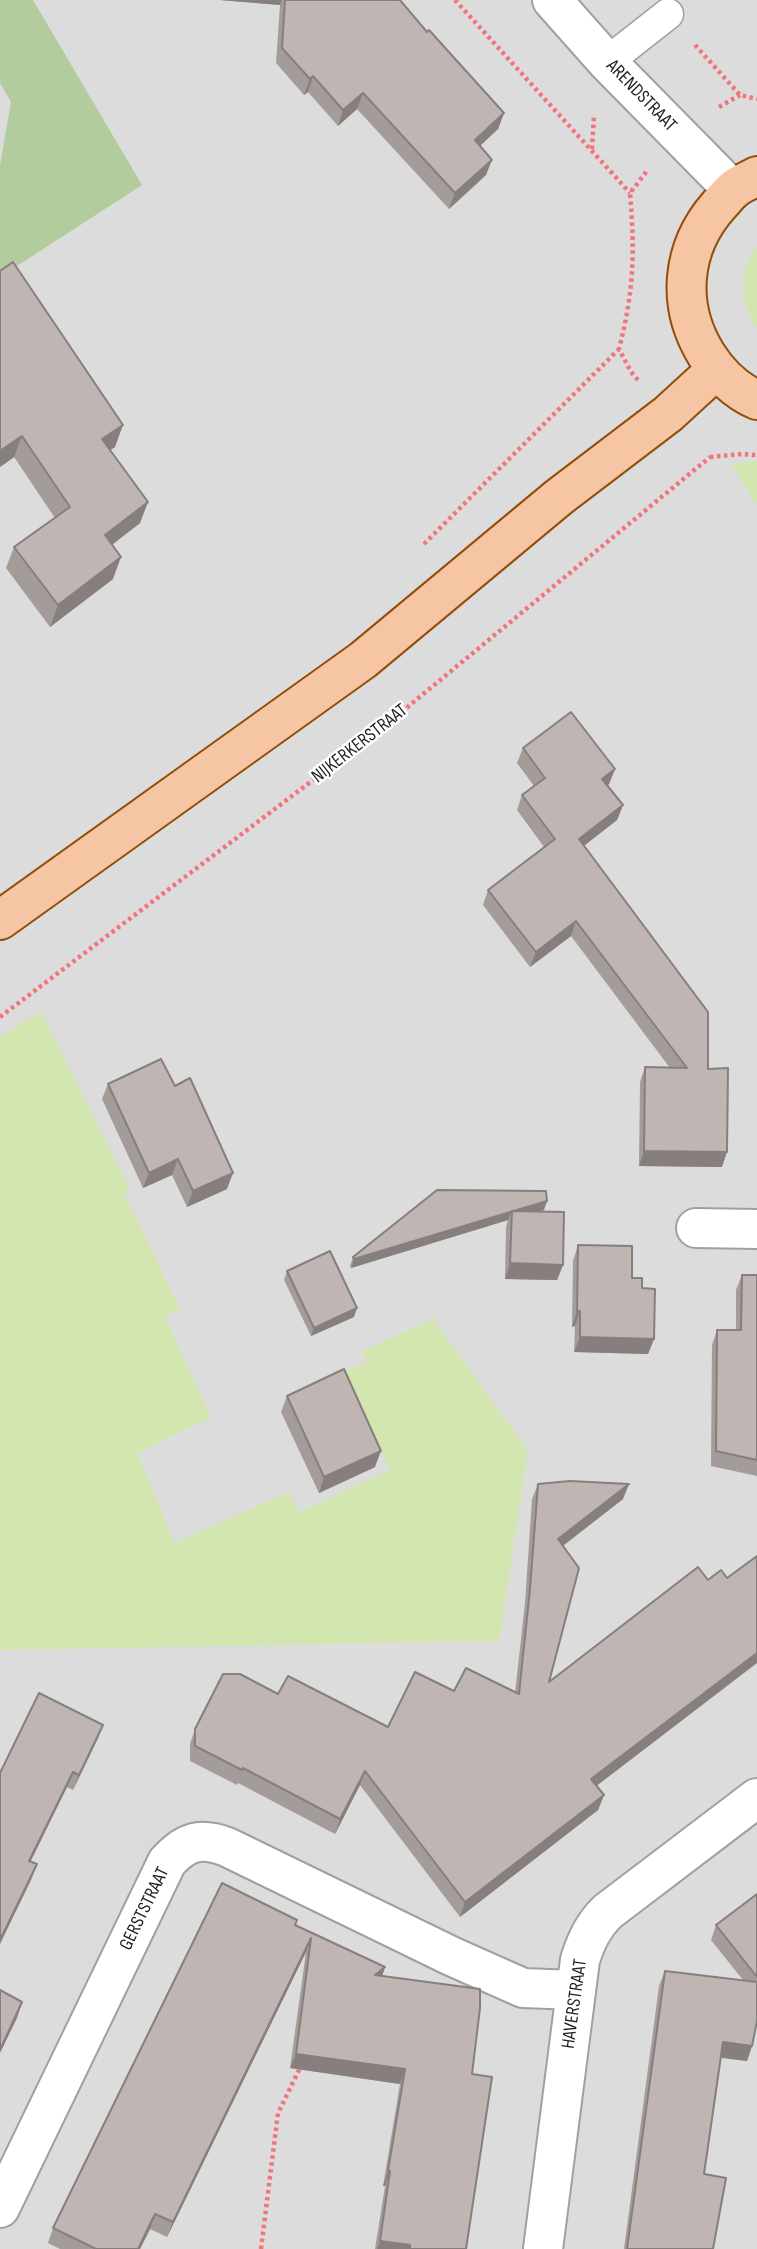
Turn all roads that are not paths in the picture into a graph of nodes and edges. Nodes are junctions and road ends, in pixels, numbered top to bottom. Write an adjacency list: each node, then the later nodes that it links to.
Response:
1 (552, 0): 3 (street, ARENDSTRAAT)
2 (668, 14): 3 (lane)
3 (607, 62): 4 (street, ARENDSTRAAT)
4 (745, 183): 5 (main road)
5 (716, 370): 6 (main road); 7 (main road)
6 (757, 400)
7 (0, 919)
8 (696, 1228): 9 (street)
9 (757, 1229)
10 (757, 1798): 11 (street, HAVERSTRAAT)
11 (576, 1990): 12 (street, GERSTSTRAAT); 13 (street, HAVERSTRAAT)
12 (0, 2208)
13 (543, 2249)

